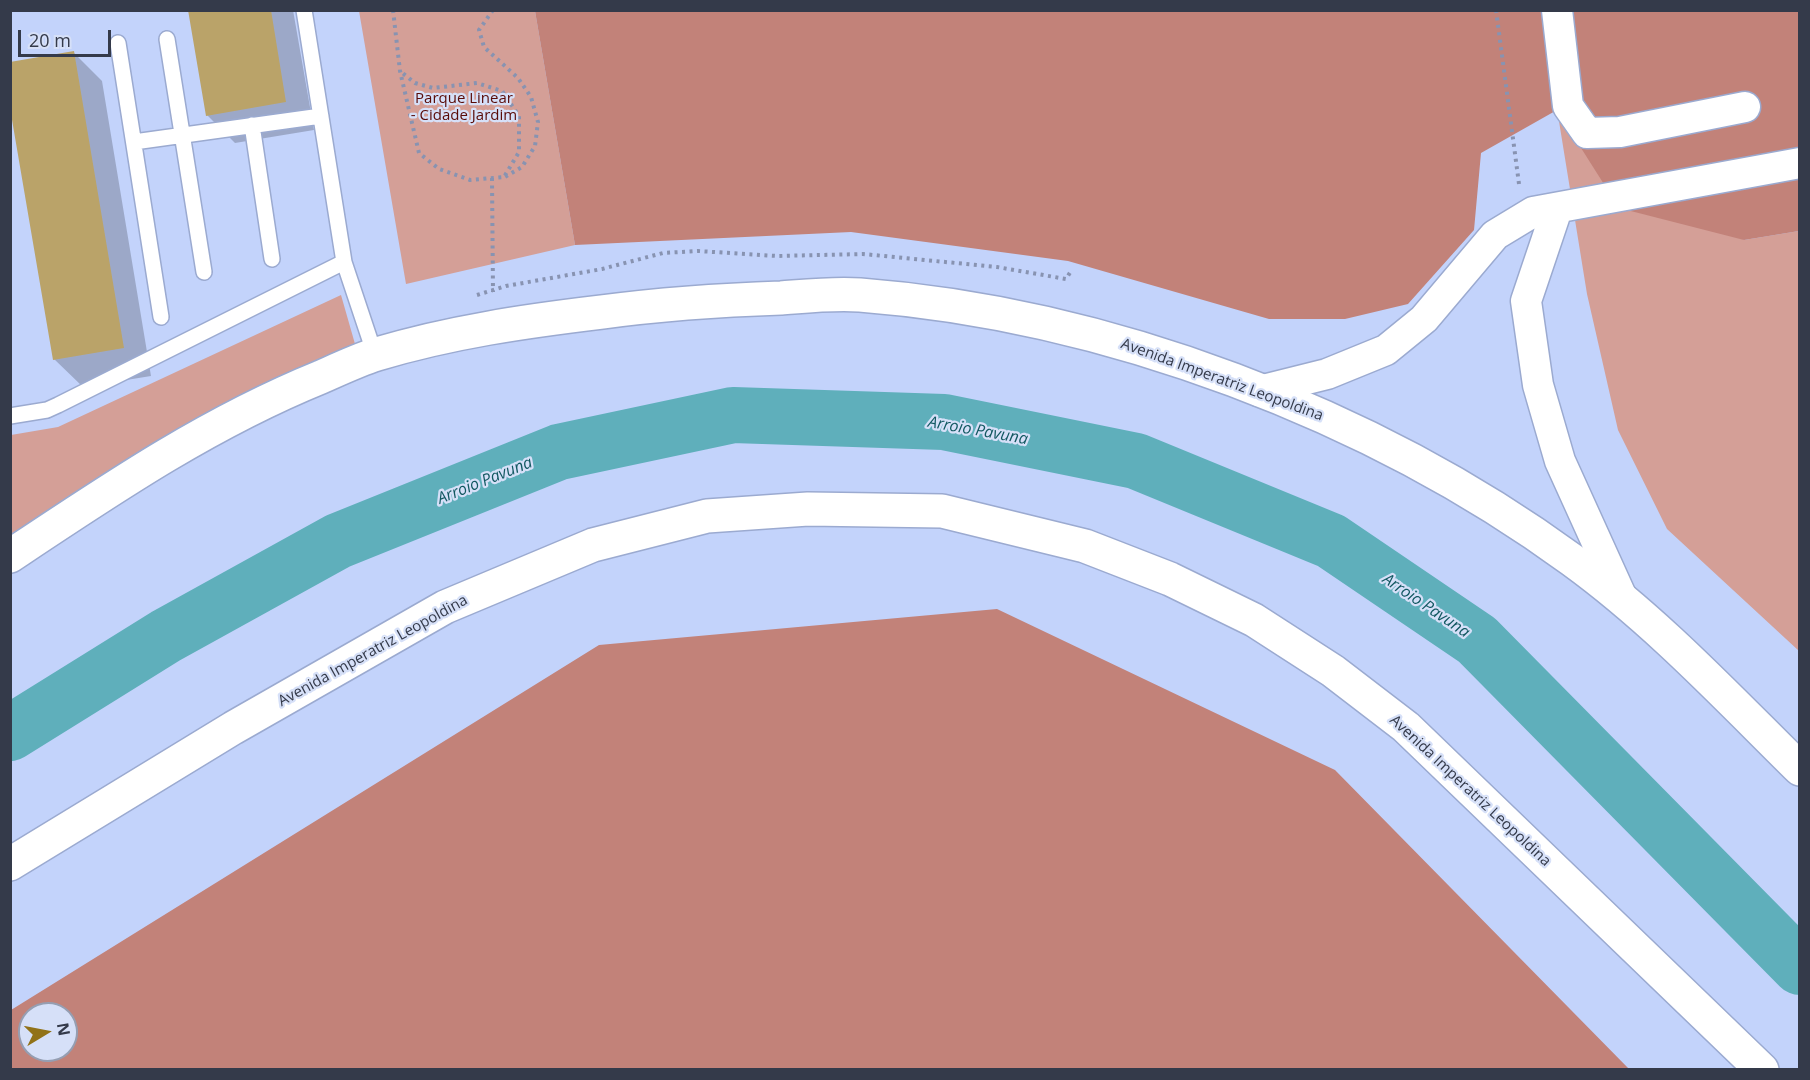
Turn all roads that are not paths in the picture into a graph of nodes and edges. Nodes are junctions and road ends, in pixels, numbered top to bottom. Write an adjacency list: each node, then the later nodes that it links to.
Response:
1 (304, 10): 6 (lane)
2 (1557, 10): 5 (street)
3 (167, 39): 8 (lane)
4 (118, 43): 9 (lane)
5 (1745, 107)
6 (321, 116): 7 (lane); 13 (lane)
7 (252, 125): 8 (lane); 12 (lane)
8 (183, 135): 9 (lane); 14 (lane)
9 (134, 142): 15 (lane)
10 (1800, 163): 11 (street)
11 (1557, 209): 17 (street); 20 (street)
12 (273, 259)
13 (344, 262): 16 (lane); 18 (lane)
14 (204, 273)
15 (161, 317)
16 (375, 355): 17 (street, Avenida Imperatriz Leopoldina); 19 (street, Avenida Imperatriz Leopoldina)
17 (1259, 392): 20 (street, Avenida Imperatriz Leopoldina)
18 (10, 416)
19 (10, 556)
20 (1623, 600): 21 (street, Avenida Imperatriz Leopoldina)
21 (1800, 769)
22 (10, 864): 23 (street, Avenida Imperatriz Leopoldina)
23 (1762, 1070)

